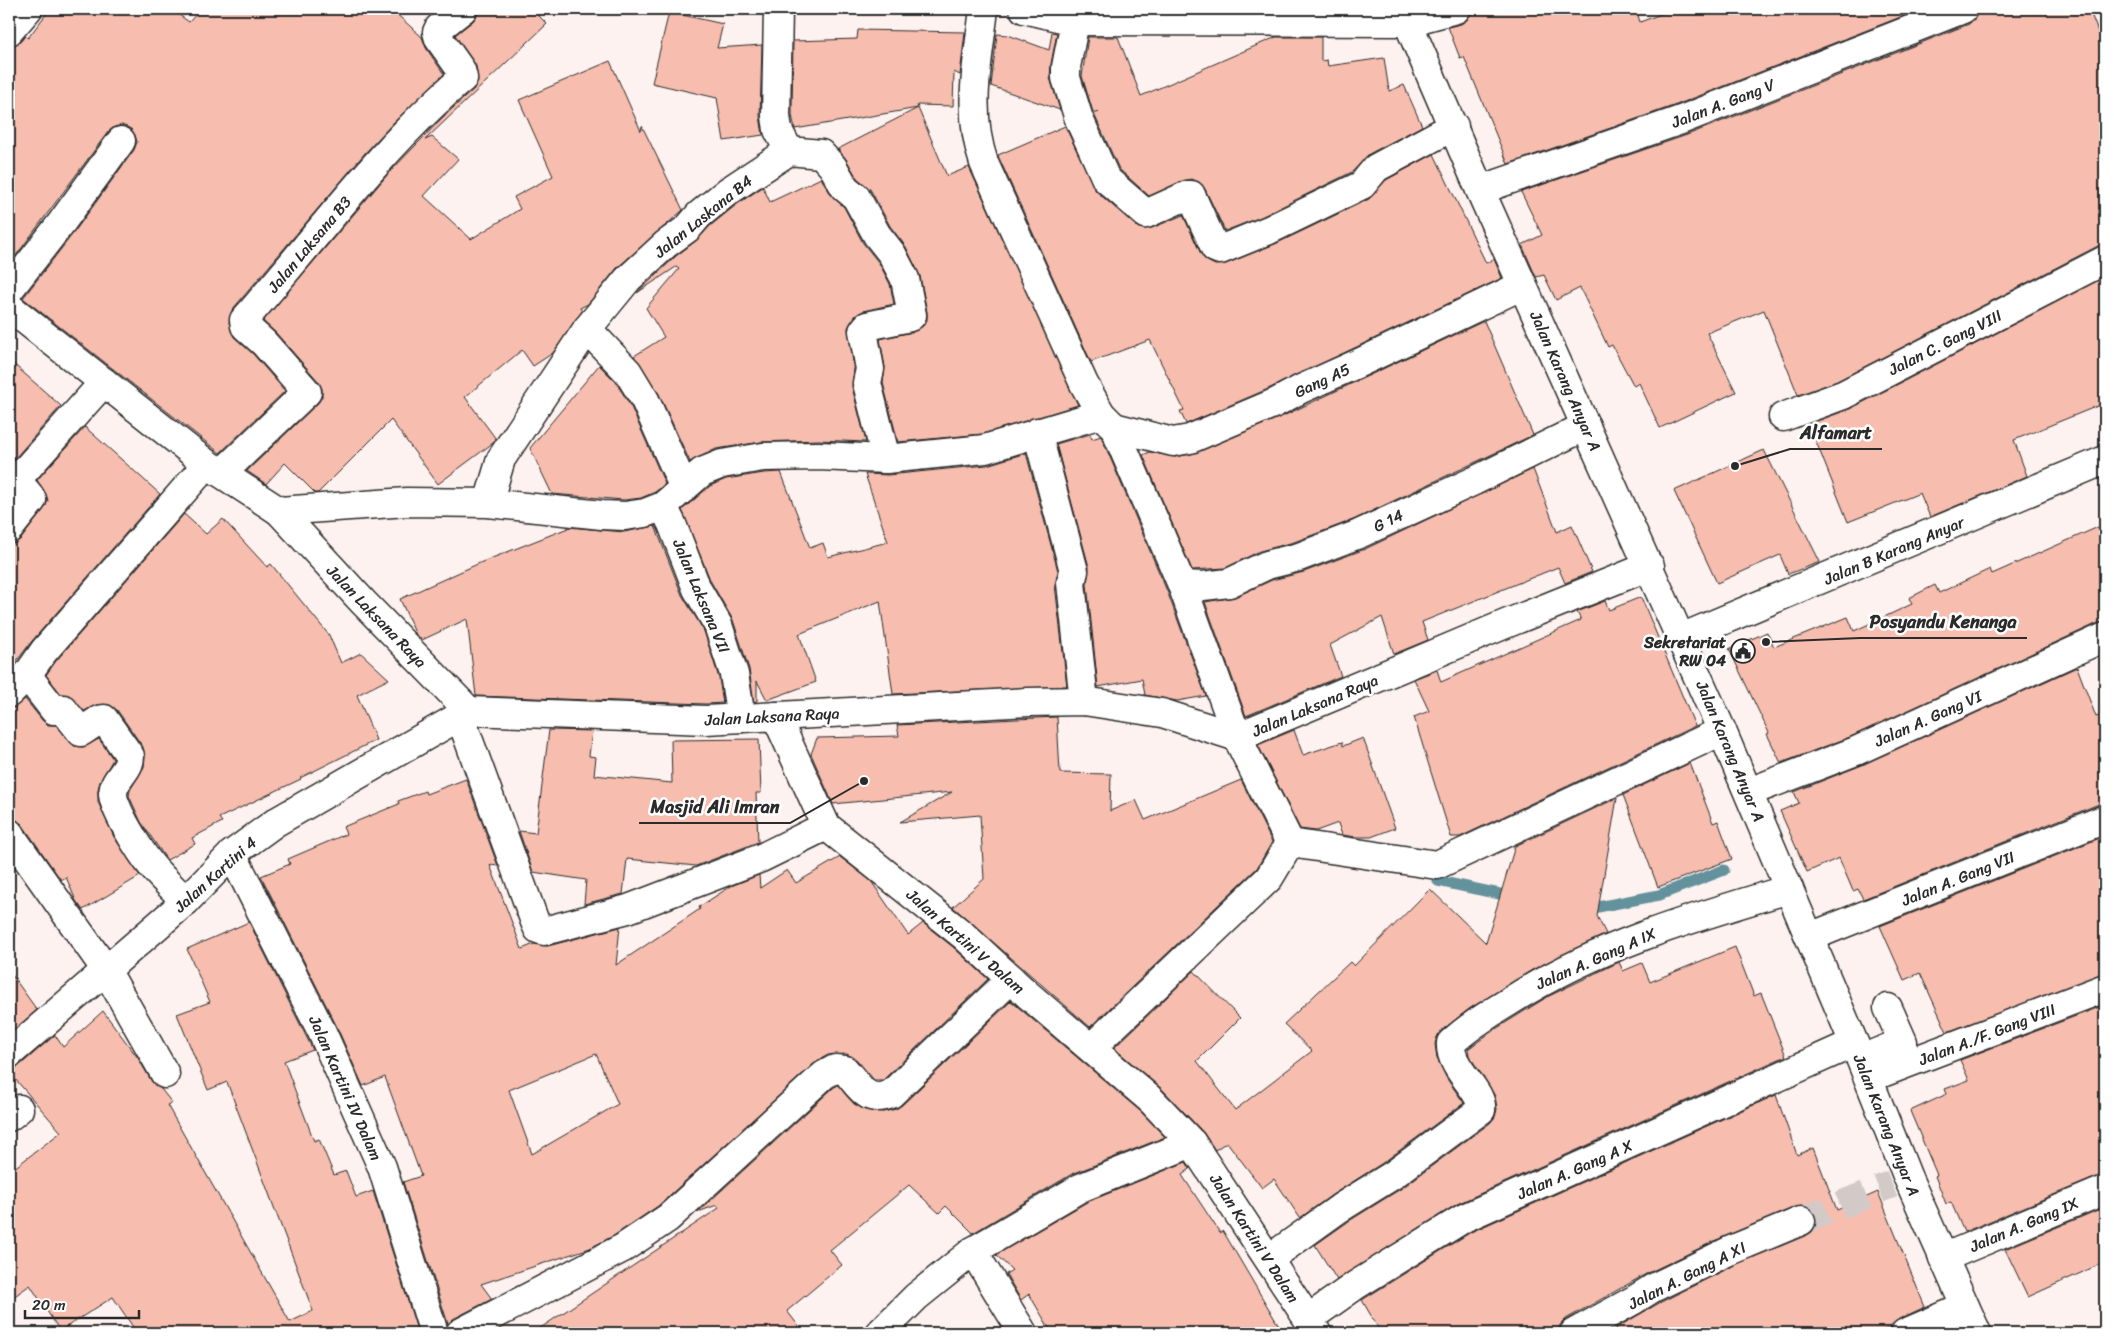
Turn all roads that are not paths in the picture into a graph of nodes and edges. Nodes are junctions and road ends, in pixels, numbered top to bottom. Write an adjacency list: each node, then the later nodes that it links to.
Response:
1 (28, 9): 10 (street)
2 (463, 9): 27 (street, Jalan Laksana B3)
3 (778, 9): 13 (street)
4 (984, 9): 22 (street)
5 (1456, 9): 8 (street)
6 (1963, 9): 14 (street, Jalan A. Gang V)
7 (1033, 10): 9 (street)
8 (1405, 15): 9 (street); 11 (street, Jalan Karang Anyar A)
9 (1075, 21): 11 (street)
10 (9, 31)
11 (1454, 126): 14 (street, Jalan Karang Anyar A)
12 (121, 141): 17 (street)
13 (788, 151): 19 (street, Jalan Laskana B4); 25 (street)
14 (1480, 190): 16 (street, Jalan Karang Anyar A)
15 (2105, 260): 21 (street, Jalan C. Gang VIII)
16 (1523, 285): 22 (street, Gang A5); 23 (street, Jalan Karang Anyar A)
17 (9, 290)
18 (9, 307): 20 (street, Jalan Laksana Raya)
19 (587, 328): 28 (street); 29 (street, Jalan Laskana B4)
20 (104, 382): 27 (street, Jalan Laksana Raya); 32 (street)
21 (1783, 417)
22 (1108, 420): 24 (street); 34 (street)
23 (1586, 426): 33 (street, Jalan Karang Anyar A); 34 (street, G 14)
24 (1037, 432): 25 (street); 38 (street)
25 (886, 459): 28 (street)
26 (2105, 460): 36 (street, Jalan B Karang Anyar)
27 (214, 468): 31 (street, Jalan Laksana Raya); 37 (street)
28 (684, 488): 30 (street)
29 (488, 503): 30 (street); 31 (street)
30 (663, 506): 41 (street, Jalan Laksana VII)
31 (280, 511): 39 (street, Jalan Laksana Raya)
32 (9, 529)
33 (1650, 566): 36 (street, Jalan Karang Anyar A); 43 (street, Jalan Laksana Raya)
34 (1182, 585): 43 (street)
35 (2105, 637): 44 (street, Jalan A. Gang VI)
36 (1681, 638): 42 (street, Jalan Karang Anyar A)
37 (18, 684): 51 (street)
38 (1084, 701): 40 (street, Jalan Laksana Raya); 43 (street, Jalan Laksana Raya)
39 (465, 713): 41 (street, Jalan Laksana Raya); 46 (street); 49 (street, Jalan Kartini 4)
40 (776, 716): 41 (street, Jalan Laksana Raya); 46 (street, Jalan Kartini V Dalam)
41 (741, 718)
42 (1722, 731): 44 (street, Jalan Karang Anyar A); 48 (street)
43 (1238, 737): 48 (street)
44 (1749, 792): 50 (street, Jalan Karang Anyar A)
45 (2105, 819): 52 (street, Jalan A. Gang VII)
46 (826, 826): 54 (street, Jalan Kartini V Dalam)
47 (9, 833): 53 (street)
48 (1290, 843): 57 (street)
49 (232, 854): 51 (street, Jalan Kartini 4); 69 (street, Jalan Kartini IV Dalam)
50 (1789, 889): 52 (street, Jalan Karang Anyar A); 66 (street, Jalan A. Gang A IX)
51 (186, 900): 53 (street, Jalan Kartini 4)
52 (1810, 937): 59 (street, Jalan Karang Anyar A)
53 (106, 970): 58 (street, Jalan Kartini 4); 60 (street)
54 (1011, 980): 57 (street, Jalan Kartini V Dalam); 70 (street)
55 (2105, 988): 59 (street, Jalan A./F. Gang VIII)
56 (1888, 1008): 59 (street)
57 (1091, 1048): 61 (street, Jalan Kartini V Dalam)
58 (9, 1054)
59 (1861, 1060): 65 (street, Jalan Karang Anyar A); 68 (street, Jalan A. Gang A X)
60 (165, 1074)
61 (1192, 1143): 64 (street); 66 (street, Jalan Kartini V Dalam)
62 (2105, 1190): 65 (street, Jalan A. Gang IX)
63 (1801, 1221): 73 (street, Jalan A. Gang A XI)
64 (973, 1251): 71 (street); 72 (street)
65 (1943, 1258): 67 (street, Jalan Karang Anyar A)
66 (1268, 1259): 68 (street, Jalan Kartini V Dalam)
67 (1965, 1307): 74 (street); 75 (street, Jalan Karang Anyar A)
68 (1313, 1326)
69 (434, 1333)
70 (460, 1333)
71 (880, 1333)
72 (1023, 1333)
73 (1574, 1333)
74 (1905, 1333)
75 (1977, 1333)

